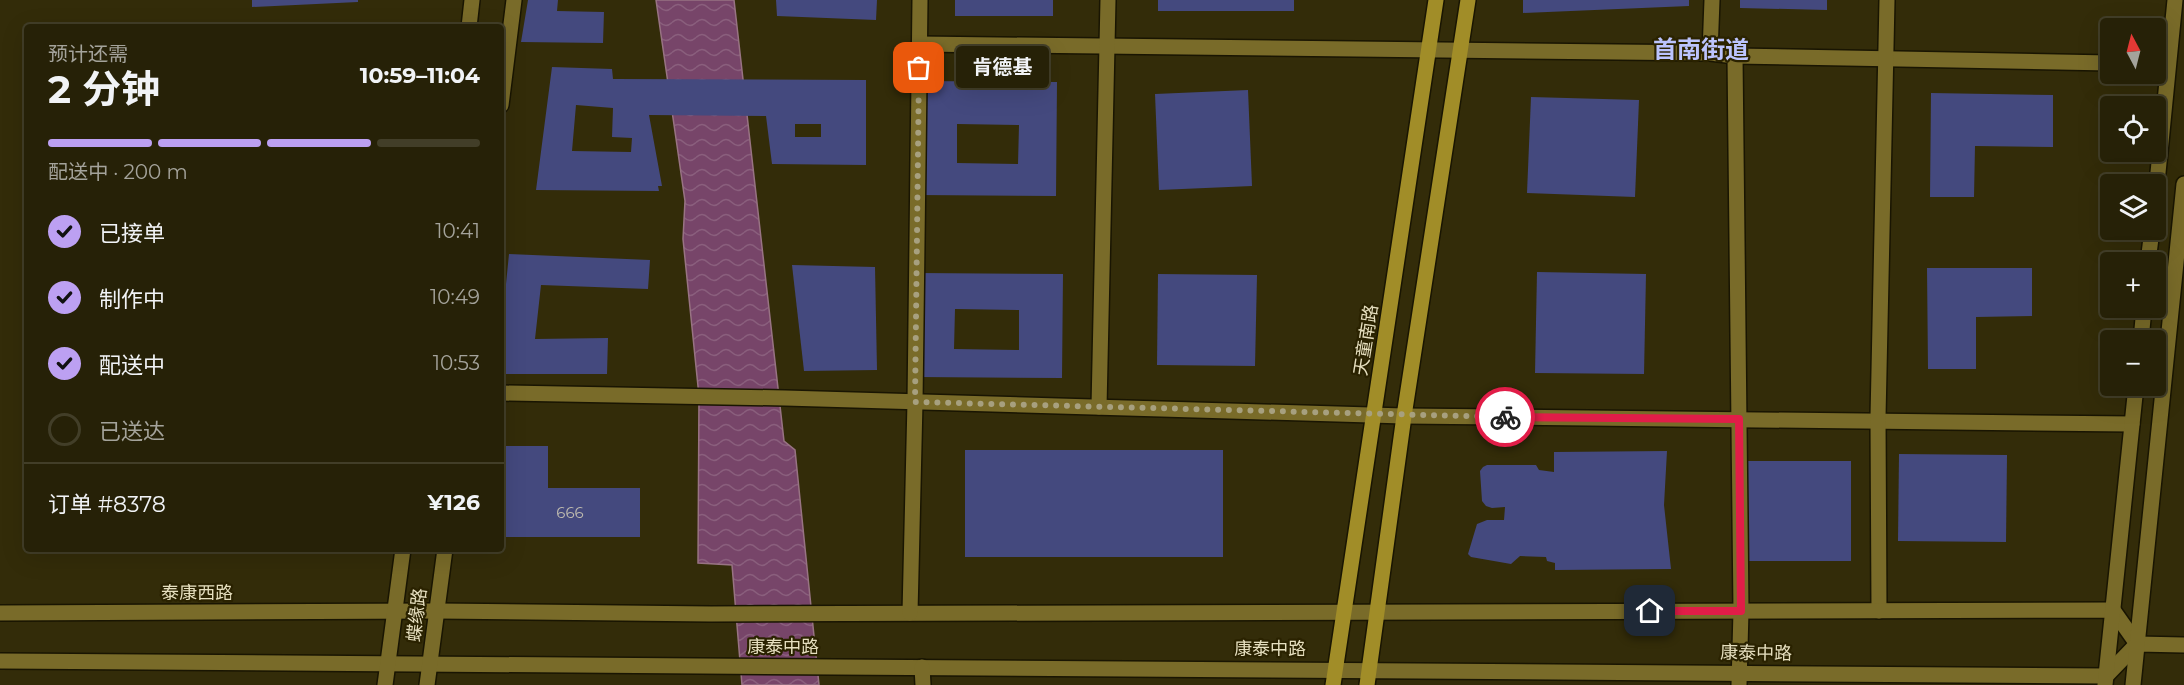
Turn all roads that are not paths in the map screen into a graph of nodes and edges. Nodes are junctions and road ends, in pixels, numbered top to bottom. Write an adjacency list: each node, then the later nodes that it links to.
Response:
1 (472, 0): 10 (street)
2 (514, 0): 20 (street)
3 (920, 0): 11 (street)
4 (1108, 0): 13 (street)
5 (1436, 0): 14 (main road, 天童南路)
6 (1467, 0): 15 (main road)
7 (1712, 0): 16 (street)
8 (1887, 0): 18 (street)
9 (2175, 0): 12 (street)
10 (469, 24)
11 (919, 44): 13 (street); 26 (street)
12 (2166, 44)
13 (1107, 46): 14 (street); 27 (street)
14 (1430, 50): 15 (street); 28 (main road, 天童南路)
15 (1461, 50): 16 (street); 29 (main road)
16 (1710, 54): 17 (street)
17 (1735, 56): 18 (street); 30 (street)
18 (1884, 59): 19 (street); 31 (street)
19 (2100, 63)
20 (504, 81)
21 (2161, 84): 22 (street)
22 (2157, 174)
23 (2184, 184): 44 (street)
24 (504, 393): 26 (street)
25 (2135, 396): 32 (street)
26 (915, 402): 27 (street); 43 (street)
27 (1099, 407): 28 (street)
28 (1374, 415): 29 (street); 40 (main road, 天童南路)
29 (1404, 416): 30 (street); 41 (main road)
30 (1739, 419): 31 (street); 38 (street)
31 (1878, 421): 32 (street); 39 (street)
32 (2132, 424): 35 (street)
33 (403, 552): 36 (street, 蝶缘路)
34 (445, 552): 37 (street, 蝶缘路)
35 (2113, 610): 39 (street, 康泰中路); 44 (street); 53 (street)
36 (395, 611): 37 (street, 康泰中路); 42 (street, 泰康西路); 47 (street, 蝶缘路)
37 (437, 611): 43 (street, 康泰中路); 48 (street, 蝶缘路)
38 (1741, 611): 39 (street, 康泰中路); 41 (street, 康泰中路); 52 (street)
39 (1879, 611)
40 (1344, 612): 41 (street, 康泰中路); 43 (street, 康泰中路); 50 (main road, 天童南路)
41 (1377, 612): 51 (main road)
42 (0, 613)
43 (910, 613)
44 (2137, 644): 45 (street); 53 (street); 58 (street)
45 (2184, 645)
46 (0, 661): 47 (street)
47 (388, 662): 48 (street, 康泰中路); 54 (street, 蝶缘路)
48 (430, 663): 49 (street, 康泰中路); 55 (street, 蝶缘路)
49 (922, 666): 50 (street, 康泰中路); 56 (street)
50 (1335, 669): 51 (street, 康泰中路); 57 (main road, 天童南路)
51 (1368, 677): 52 (street, 康泰中路)
52 (1739, 679): 53 (street, 康泰中路)
53 (2106, 681)
54 (385, 685)
55 (427, 685)
56 (923, 685)
57 (1333, 685)
58 (2133, 685)

